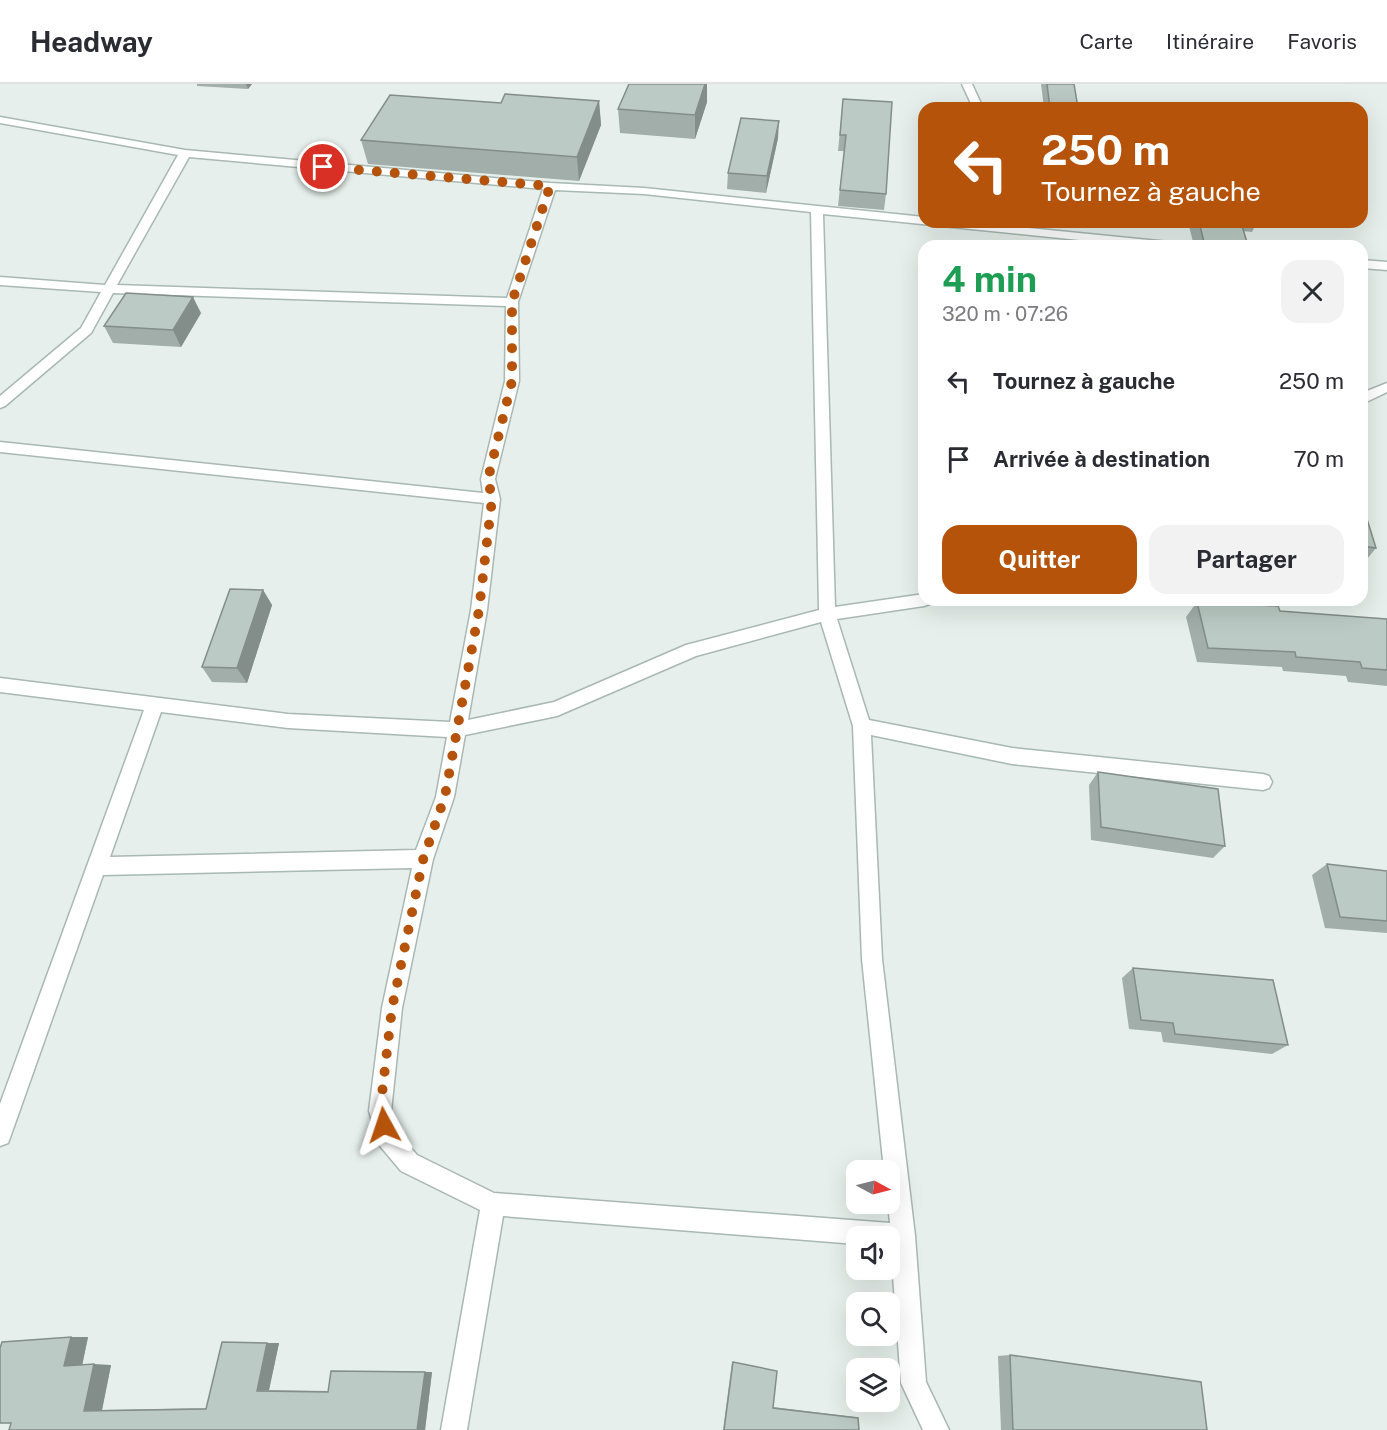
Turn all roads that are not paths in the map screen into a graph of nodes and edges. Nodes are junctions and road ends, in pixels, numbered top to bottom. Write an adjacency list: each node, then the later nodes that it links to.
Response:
1 (967, 84): 2 (street)
2 (975, 102)
3 (0, 120): 4 (street)
4 (185, 153): 5 (street); 13 (street)
5 (550, 186): 6 (street); 14 (street)
6 (817, 210): 7 (street); 21 (street)
7 (918, 220)
8 (1032, 228): 9 (street)
9 (1127, 240)
10 (1368, 264): 11 (street)
11 (1387, 266)
12 (0, 281): 13 (street)
13 (110, 289): 14 (street); 17 (street)
14 (512, 302): 19 (street)
15 (1385, 390): 16 (street)
16 (1368, 397)
17 (0, 403)
18 (0, 447): 19 (street)
19 (492, 499): 25 (street)
20 (918, 601): 21 (street)
21 (827, 614): 24 (street); 25 (street)
22 (0, 685): 23 (street)
23 (155, 704): 25 (street); 28 (street)
24 (862, 726): 26 (street); 31 (street)
25 (456, 730): 27 (street)
26 (1263, 782)
27 (423, 860): 28 (street); 30 (street)
28 (97, 866): 29 (street)
29 (0, 1135)
30 (493, 1204): 31 (street); 32 (street)
31 (903, 1236): 33 (street)
32 (454, 1430)
33 (936, 1430)

